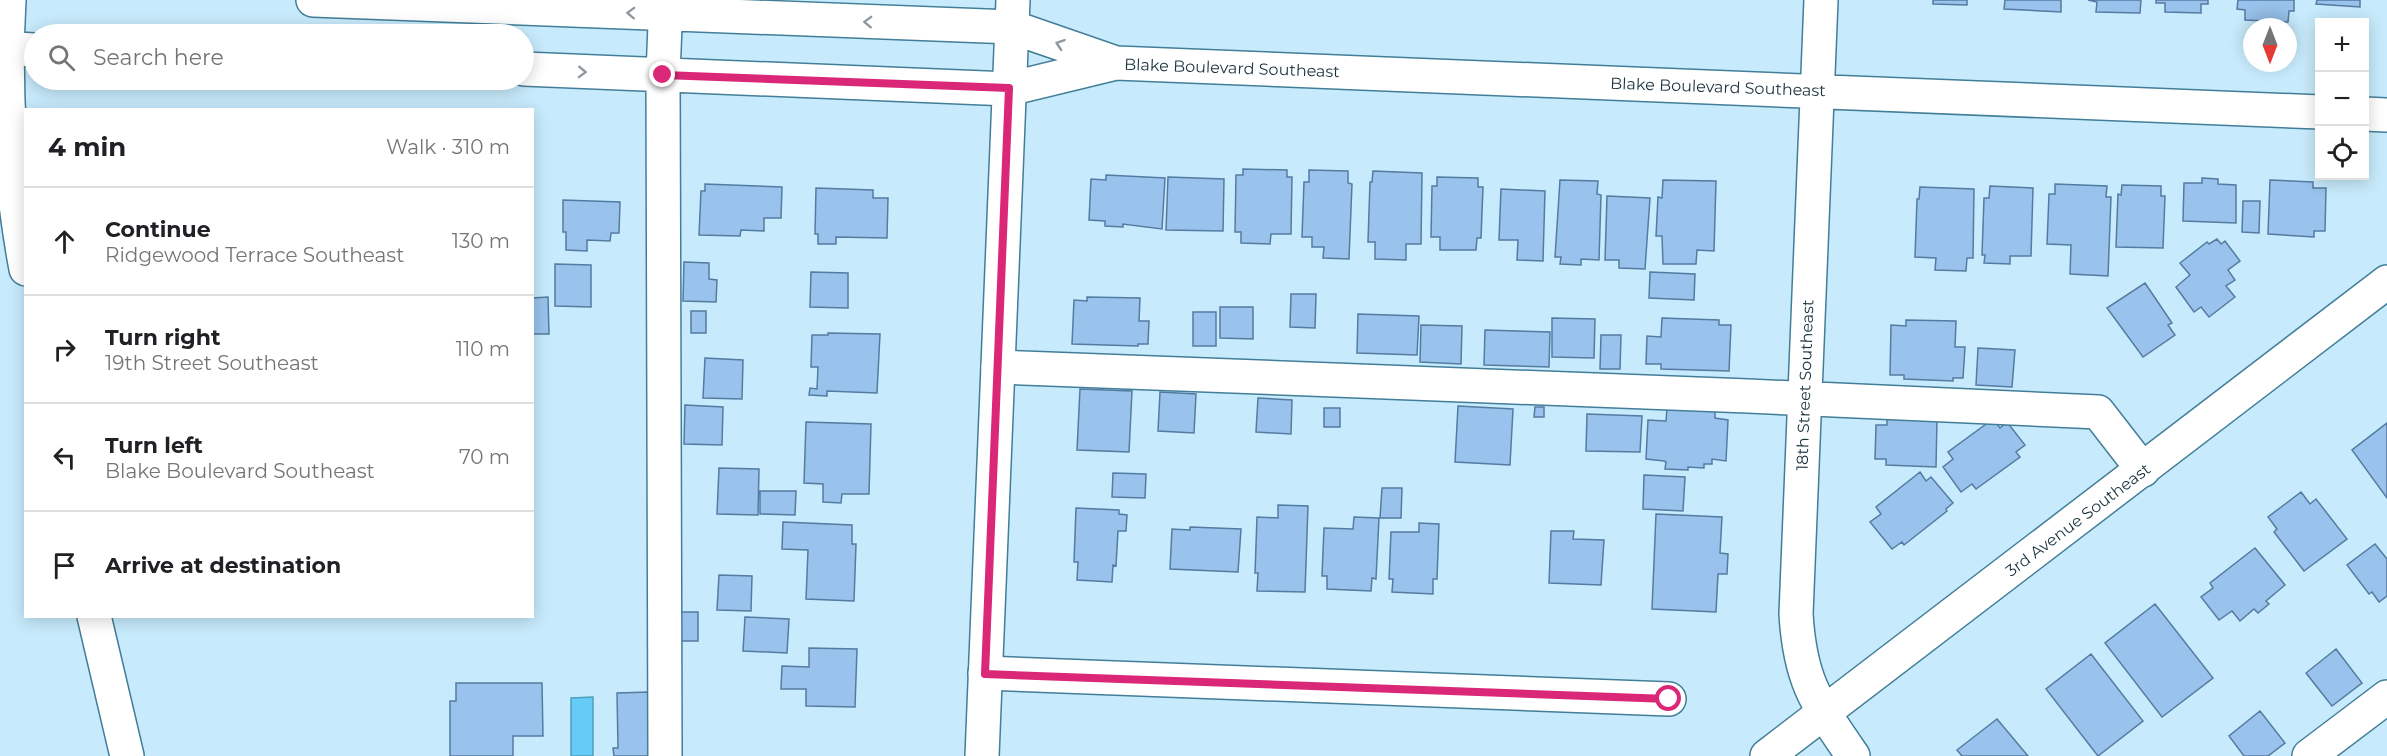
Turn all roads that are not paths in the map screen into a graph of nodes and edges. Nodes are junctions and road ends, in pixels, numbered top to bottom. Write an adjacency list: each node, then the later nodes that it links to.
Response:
1 (9, 0): 6 (street)
2 (313, 0): 4 (street, Blake Boulevard Southeast, one-way to 2)
3 (1821, 0): 11 (street, 18th Street Southeast)
4 (666, 7): 5 (street, Blake Boulevard Southeast, one-way to 4); 9 (street)
5 (1012, 14): 7 (street, Blake Boulevard Southeast, one-way to 5); 10 (street)
6 (14, 49): 15 (street)
7 (1116, 63): 10 (street, Blake Boulevard Southeast); 11 (street, Blake Boulevard Southeast)
8 (534, 69): 9 (street, Blake Boulevard Southeast, one-way to 9)
9 (663, 75): 10 (street, Blake Boulevard Southeast); 26 (street)
10 (1009, 88): 17 (street)
11 (1816, 91): 12 (street, Blake Boulevard Southeast); 18 (street, 18th Street Southeast)
12 (2315, 112)
13 (2369, 114): 14 (street)
14 (2387, 115)
15 (24, 259)
16 (2387, 282): 19 (street, 3rd Avenue Southeast)
17 (998, 367): 18 (street); 21 (street)
18 (1804, 398): 19 (street); 24 (street, 18th Street Southeast)
19 (2143, 470): 24 (street, 3rd Avenue Southeast)
20 (94, 618): 25 (street)
21 (985, 674): 23 (street); 27 (street)
22 (2387, 697): 30 (street)
23 (1669, 699)
24 (1823, 712): 28 (street, 3rd Avenue Southeast); 29 (street, 18th Street Southeast)
25 (127, 756)
26 (665, 756)
27 (982, 756)
28 (1767, 756)
29 (1853, 756)
30 (2309, 756)

